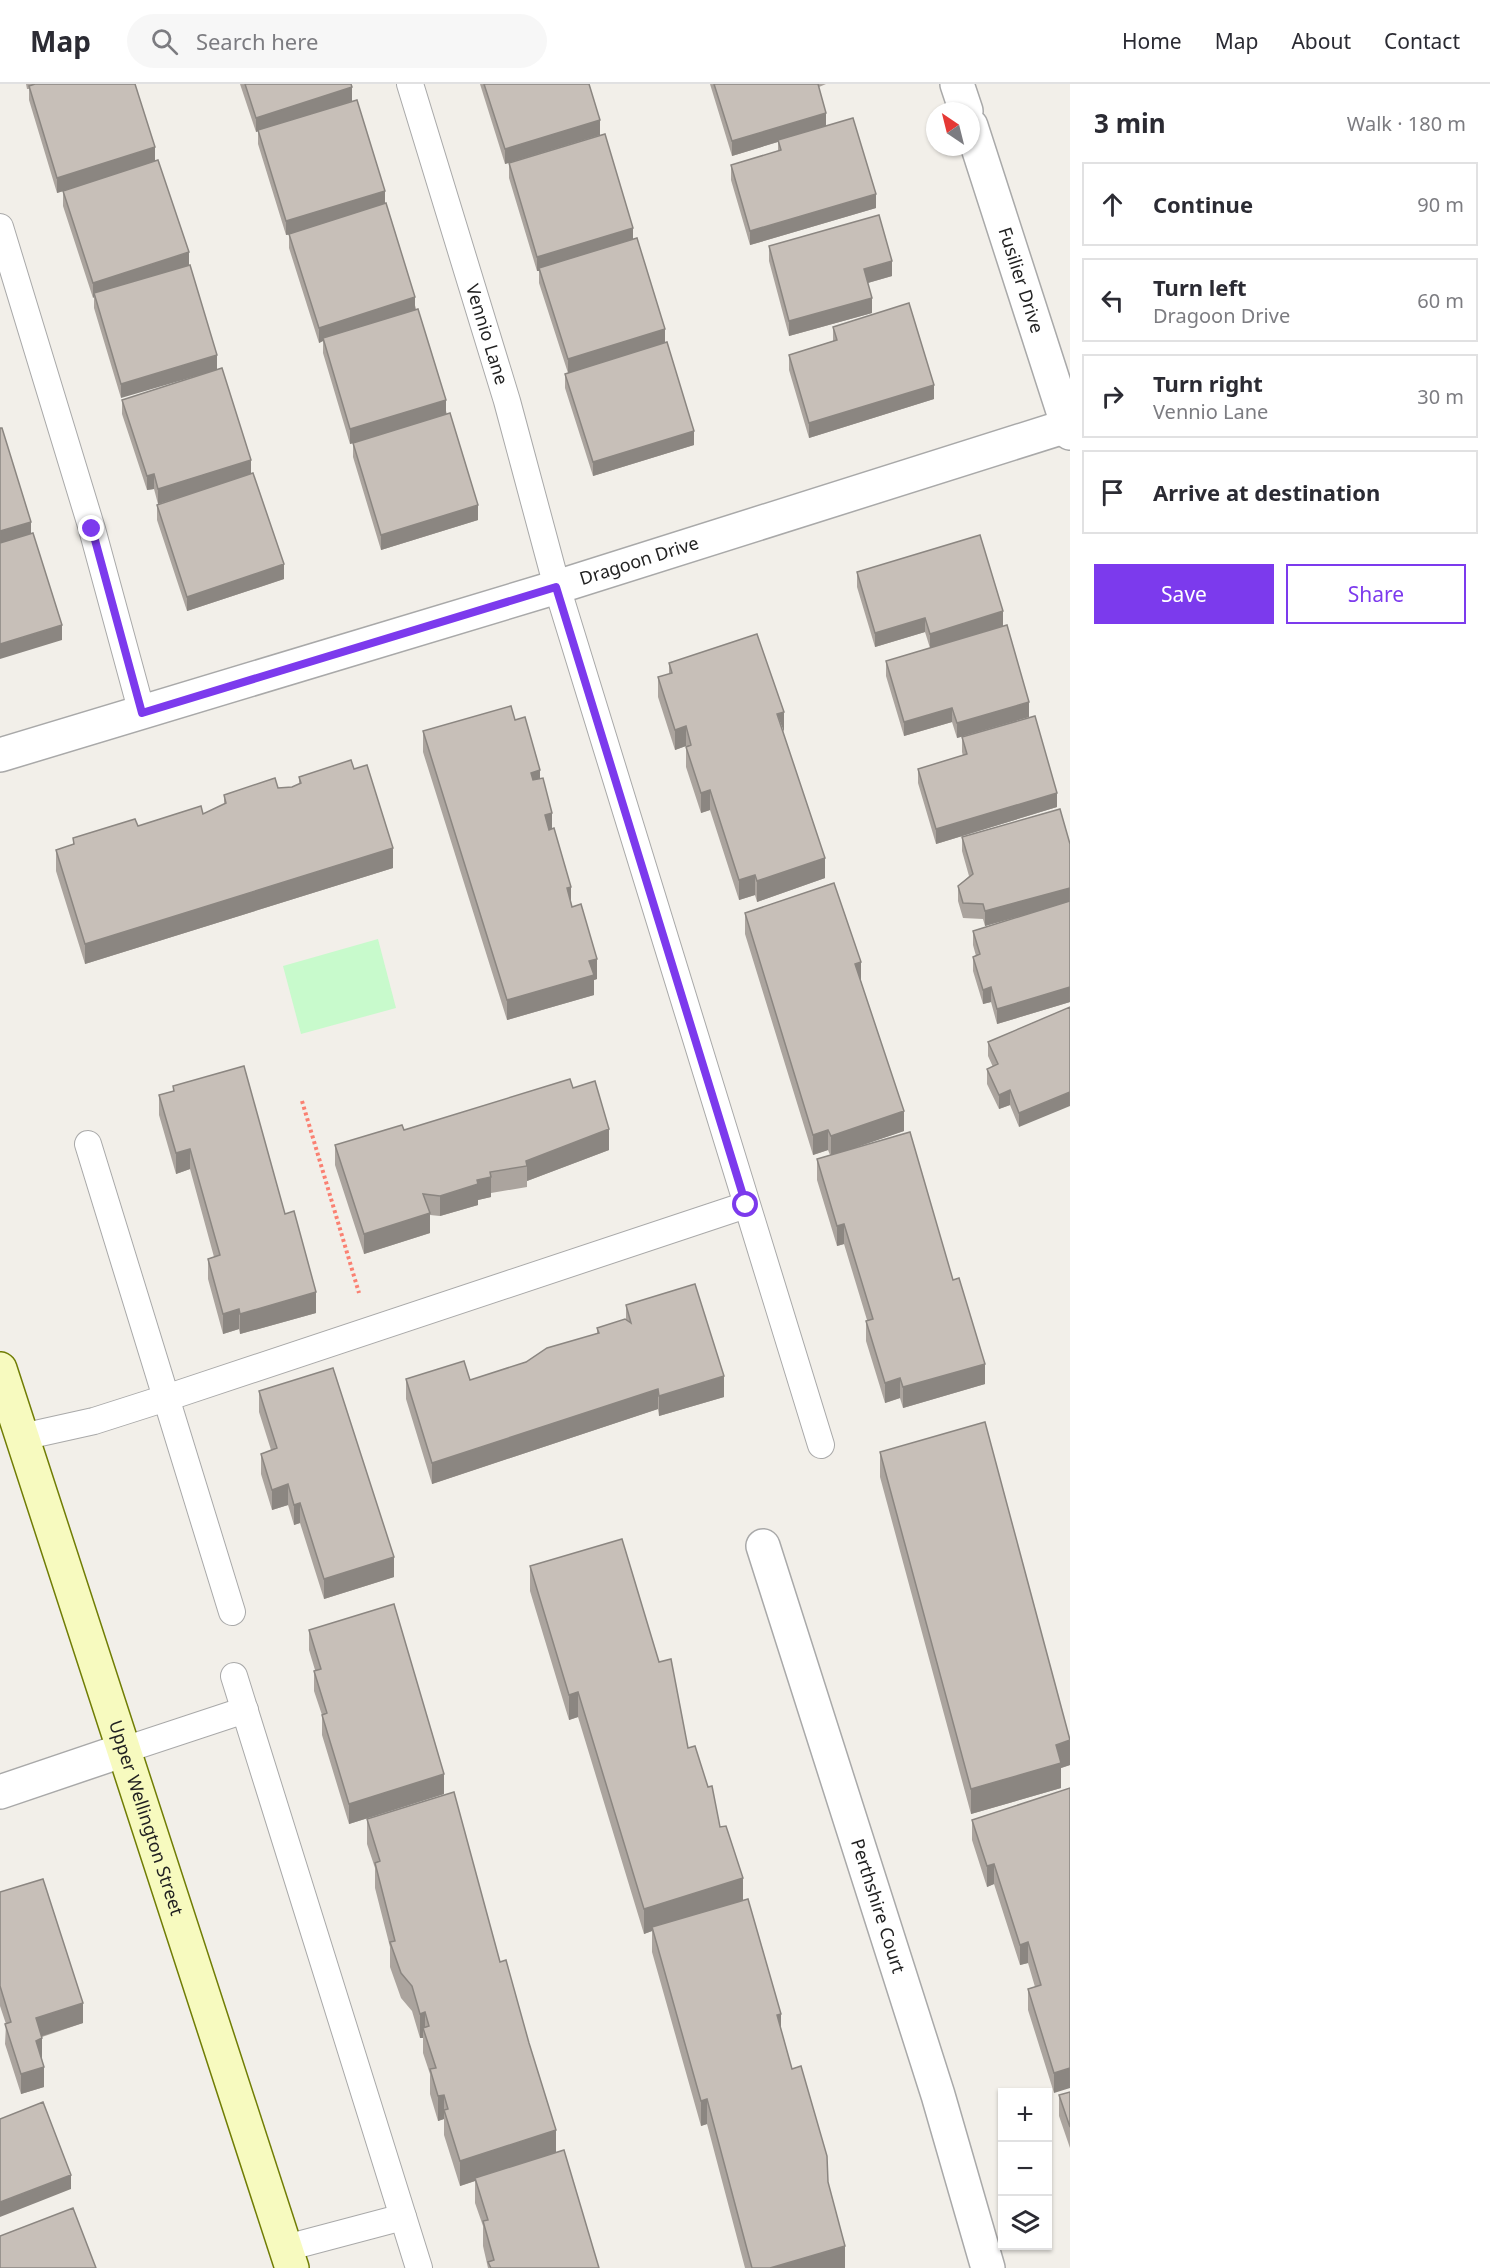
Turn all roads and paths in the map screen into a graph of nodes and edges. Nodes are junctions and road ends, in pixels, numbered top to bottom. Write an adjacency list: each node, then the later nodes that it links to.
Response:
1 (410, 84): 7 (lane, Vennio Lane)
2 (957, 84): 3 (street)
3 (963, 102)
4 (980, 154): 6 (street, Fusilier Drive)
5 (0, 227): 8 (lane)
6 (1069, 428): 7 (street, Dragoon Drive)
7 (556, 587): 8 (street, Dragoon Drive); 12 (lane, Vennio Lane)
8 (142, 713): 9 (street, Dragoon Drive)
9 (0, 755)
10 (302, 1101): 13 (path)
11 (88, 1144): 15 (lane)
12 (746, 1205): 13 (lane); 17 (lane, Vennio Lane)
13 (370, 1330): 15 (lane)
14 (0, 1369): 16 (main road, Upper Wellington Street)
15 (166, 1398): 16 (lane); 19 (lane)
16 (22, 1437): 22 (main road, Upper Wellington Street)
17 (821, 1445)
18 (763, 1546): 27 (street, Perthshire Court)
19 (232, 1612)
20 (234, 1676): 21 (lane)
21 (245, 1710): 22 (lane); 24 (lane)
22 (124, 1750): 23 (street); 25 (main road, Upper Wellington Street)
23 (0, 1792)
24 (403, 2217): 25 (lane); 26 (lane)
25 (289, 2258)
26 (419, 2268)
27 (988, 2268)

